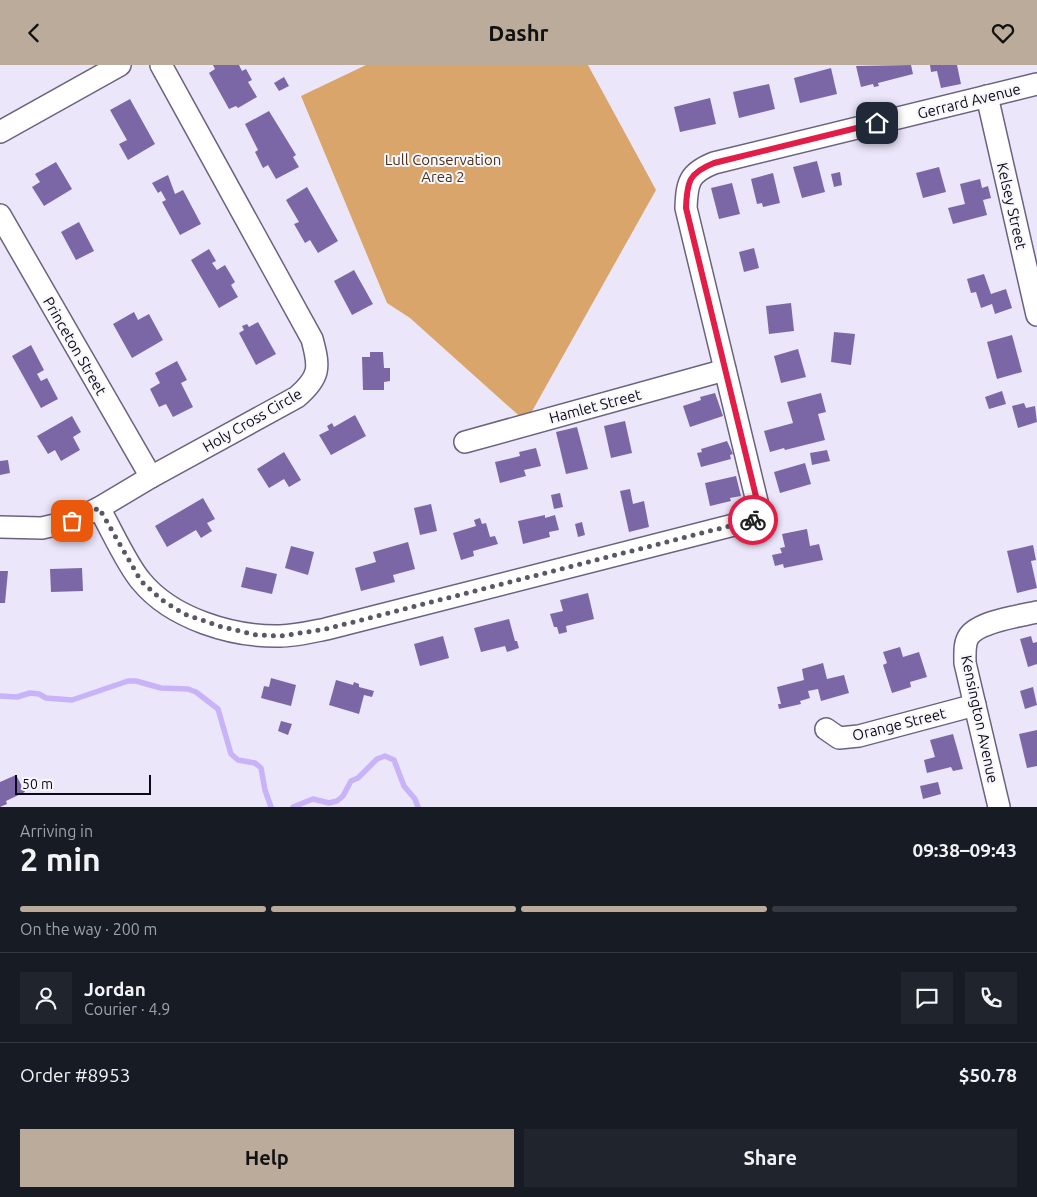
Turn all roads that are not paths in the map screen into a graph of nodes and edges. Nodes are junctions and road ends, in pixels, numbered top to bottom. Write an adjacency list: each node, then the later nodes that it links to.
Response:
1 (120, 65): 5 (street)
2 (161, 65): 10 (street, Holy Cross Circle)
3 (1037, 84): 4 (street, Gerrard Avenue)
4 (987, 96): 7 (street, Kelsey Street); 8 (street, Gerrard Avenue)
5 (0, 132)
6 (0, 215): 10 (street, Princeton Street)
7 (1037, 315)
8 (725, 370): 9 (street, Hamlet Street); 11 (street)
9 (464, 442)
10 (151, 477): 11 (street, Holy Cross Circle)
11 (99, 508): 12 (street, Holy Cross Circle)
12 (0, 527)
13 (1037, 612): 14 (street, Kensington Avenue)
14 (975, 705): 15 (street, Orange Street); 16 (street, Kensington Avenue)
15 (826, 729)
16 (998, 807)

